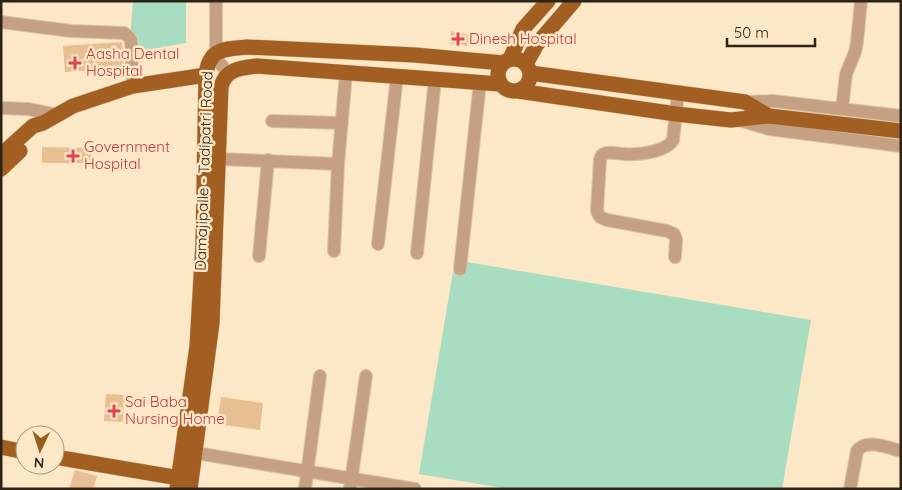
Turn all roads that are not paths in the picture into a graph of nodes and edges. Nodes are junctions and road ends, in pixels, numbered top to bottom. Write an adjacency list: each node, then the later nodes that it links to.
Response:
1 (216, 1): 6 (street)
2 (548, 1): 7 (main road)
3 (574, 1): 8 (main road)
4 (861, 1): 21 (street)
5 (1, 22): 16 (street)
6 (216, 53): 7 (main road, Damajipalle - Tadipatri Road); 10 (main road, Damajipalle - Tadipatri Road); 12 (street)
7 (506, 61): 8 (main road, Damajipalle - Tadipatri Road); 15 (main road)
8 (528, 69): 17 (main road); 18 (main road, Damajipalle - Tadipatri Road)
9 (346, 73): 11 (main road, Damajipalle - Tadipatri Road); 12 (main road, Damajipalle - Tadipatri Road); 29 (street)
10 (206, 75): 12 (street); 16 (main road); 52 (main road, Damajipalle - Tadipatri Road)
11 (397, 76): 13 (main road, Damajipalle - Tadipatri Road); 37 (street)
12 (225, 77): 33 (main road, Damajipalle - Tadipatri Road)
13 (435, 79): 14 (main road, Damajipalle - Tadipatri Road); 39 (street)
14 (480, 82): 15 (main road, Damajipalle - Tadipatri Road); 42 (street)
15 (500, 84): 17 (main road, Damajipalle - Tadipatri Road)
16 (133, 86): 23 (main road)
17 (518, 91): 22 (main road, Damajipalle - Tadipatri Road)
18 (678, 93): 19 (main road, Damajipalle - Tadipatri Road); 22 (street)
19 (744, 102): 21 (street); 24 (main road)
20 (1, 108): 23 (street)
21 (842, 109): 25 (street)
22 (676, 114): 26 (main road, Damajipalle - Tadipatri Road); 41 (street)
23 (58, 115): 28 (main road)
24 (773, 116): 26 (main road, Damajipalle - Tadipatri Road); 30 (main road)
25 (901, 116)
26 (739, 120): 31 (street)
27 (272, 121): 29 (street)
28 (43, 123): 32 (main road); 36 (main road)
29 (342, 123): 35 (street)
30 (901, 131)
31 (901, 146)
32 (1, 155)
33 (219, 160): 34 (street); 48 (main road, Damajipalle - Tadipatri Road)
34 (268, 160): 35 (street); 40 (street)
35 (338, 164): 38 (street)
36 (1, 169)
37 (378, 244)
38 (334, 251)
39 (417, 252)
40 (259, 256)
41 (675, 257)
42 (460, 269)
43 (320, 376): 50 (street)
44 (366, 376): 51 (street)
45 (1, 447): 46 (main road)
46 (15, 450)
47 (901, 451): 56 (street)
48 (196, 453): 50 (street); 52 (main road, Damajipalle - Tadipatri Road)
49 (65, 459): 52 (main road)
50 (307, 470): 51 (street); 54 (street)
51 (351, 483): 53 (street)
52 (182, 485)
53 (397, 487): 55 (street)
54 (305, 489)
55 (415, 489)
56 (850, 489)

